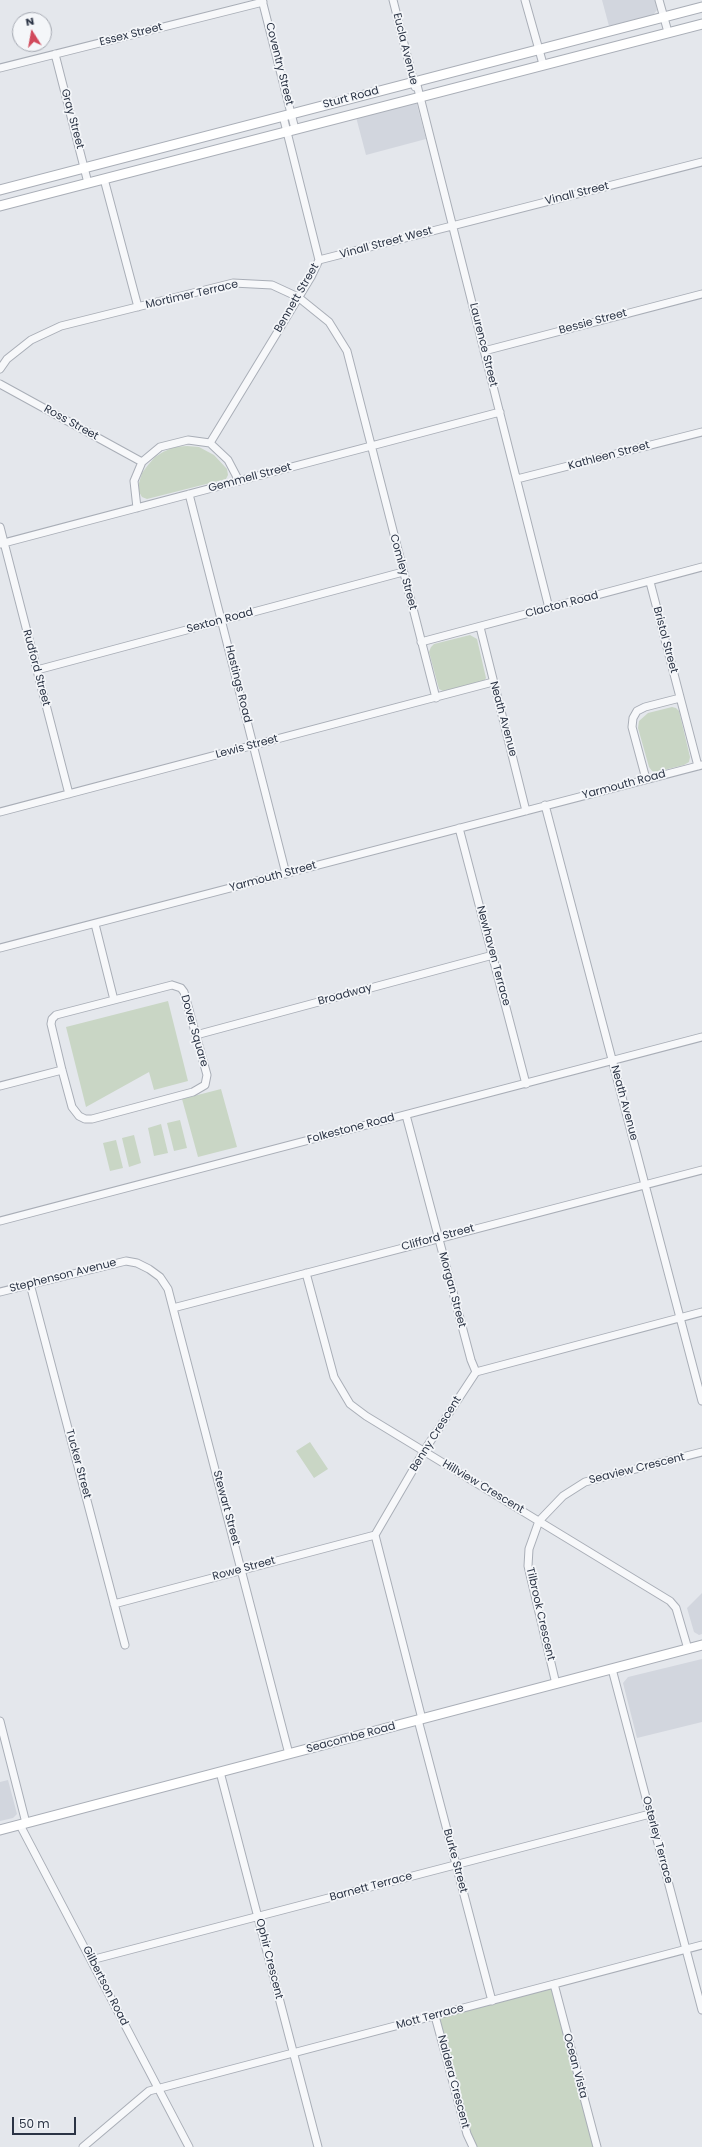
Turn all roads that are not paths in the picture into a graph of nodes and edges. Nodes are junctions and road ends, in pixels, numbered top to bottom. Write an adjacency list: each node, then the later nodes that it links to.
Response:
1 (393, 0): 13 (street, Eucla Avenue)
2 (525, 0): 9 (street)
3 (659, 0): 6 (street)
4 (263, 1): 10 (street, Essex Street); 15 (street, Coventry Street)
5 (702, 7): 6 (main road, Sturt Road)
6 (664, 17): 8 (street); 9 (main road, Sturt Road)
7 (702, 24): 8 (main road, Sturt Road)
8 (668, 32): 11 (main road, Sturt Road)
9 (539, 49): 11 (street); 13 (main road, Sturt Road)
10 (55, 54): 12 (street, Essex Street); 18 (street, Gray Street)
11 (543, 64): 14 (main road, Sturt Road)
12 (0, 68)
13 (415, 81): 14 (street, Laurence Street); 15 (main road, Sturt Road)
14 (418, 97): 16 (main road, Sturt Road); 23 (street, Laurence Street)
15 (287, 115): 16 (street, Coventry Street); 18 (main road, Sturt Road)
16 (291, 130): 19 (main road, Sturt Road); 24 (street, Bennett Street)
17 (702, 162): 23 (street, Vinall Street)
18 (84, 168): 20 (street, Gray Street); 21 (main road, Sturt Road)
19 (104, 179): 20 (main road, Sturt Road); 27 (street)
20 (88, 183): 22 (main road, Sturt Road)
21 (0, 190)
22 (0, 206)
23 (453, 226): 24 (street, Vinall Street West); 28 (street, Laurence Street)
24 (318, 260): 26 (street, Bennett Street)
25 (702, 294): 28 (street, Bessie Street)
26 (298, 297): 27 (street, Mortimer Terrace); 33 (street, Bennett Street); 34 (street, Mortimer Terrace)
27 (138, 307): 29 (street, Mortimer Terrace)
28 (484, 351): 31 (street, Laurence Street)
29 (0, 369)
30 (0, 384): 35 (street, Ross Street)
31 (500, 412): 34 (street, Gemmell Street); 36 (street, Laurence Street)
32 (702, 432): 36 (street, Kathleen Street)
33 (210, 443): 35 (street); 37 (street)
34 (370, 446): 37 (street, Gemmell Street); 43 (street, Comley Street)
35 (142, 462): 39 (street)
36 (517, 480): 45 (street, Laurence Street)
37 (239, 481): 38 (street, Gemmell Street)
38 (189, 494): 39 (street, Gemmell Street); 46 (street, Hastings Road)
39 (137, 508): 41 (street, Gemmell Street)
40 (0, 527): 41 (street)
41 (2, 543): 49 (street, Rudford Street)
42 (702, 568): 44 (street, Clacton Road)
43 (403, 572): 46 (street, Sexton Road); 48 (street, Comley Street)
44 (650, 582): 45 (street, Clacton Road); 52 (street, Bristol Street)
45 (550, 608): 47 (street, Clacton Road)
46 (222, 621): 49 (street, Sexton Road); 53 (street, Hastings Road)
47 (480, 627): 48 (street, Clacton Road); 50 (street, Neath Avenue)
48 (421, 642): 51 (street, Comley Street)
49 (37, 670): 56 (street, Rudford Street)
50 (493, 682): 51 (street, Lewis Street); 58 (street, Neath Avenue)
51 (436, 698): 53 (street, Lewis Street)
52 (680, 698): 54 (street, Bristol Street); 55 (street)
53 (253, 745): 56 (street, Lewis Street); 61 (street, Hastings Road)
54 (700, 765): 55 (street, Yarmouth Road)
55 (646, 779): 57 (street, Yarmouth Road)
56 (70, 794): 59 (street, Lewis Street)
57 (545, 805): 58 (street, Yarmouth Street); 68 (street, Neath Avenue)
58 (526, 811): 60 (street, Yarmouth Street)
59 (0, 812)
60 (459, 828): 61 (street, Yarmouth Street); 64 (street, Newhaven Terrace)
61 (286, 874): 62 (street, Yarmouth Street)
62 (94, 924): 63 (street, Yarmouth Street); 65 (street)
63 (0, 948)
64 (493, 956): 66 (street, Broadway); 70 (street, Newhaven Terrace)
65 (114, 1000): 66 (street, Dover Square); 69 (street, Dover Square)
66 (196, 1035): 69 (street, Dover Square)
67 (702, 1037): 68 (street, Folkestone Road)
68 (612, 1061): 70 (street, Folkestone Road); 74 (street, Neath Avenue)
69 (62, 1070): 71 (street)
70 (526, 1084): 72 (street, Folkestone Road)
71 (0, 1086)
72 (406, 1115): 75 (street, Folkestone Road); 76 (street, Morgan Street)
73 (702, 1170): 74 (street, Clifford Street)
74 (645, 1185): 76 (street, Clifford Street); 83 (street, Neath Avenue)
75 (0, 1222)
76 (438, 1238): 78 (street, Clifford Street); 84 (street, Morgan Street)
77 (149, 1269): 79 (street, Stephenson Avenue); 81 (street, Stewart Street)
78 (306, 1273): 81 (street, Clifford Street); 86 (street, Hillview Crescent)
79 (30, 1284): 80 (street, Stephenson Avenue); 91 (street, Tucker Street)
80 (0, 1292)
81 (174, 1308): 90 (street, Stewart Street)
82 (702, 1312): 83 (street)
83 (680, 1317): 84 (street); 85 (street, Neath Avenue)
84 (476, 1372): 86 (street, Benny Crescent)
85 (702, 1402)
86 (424, 1451): 88 (street, Hillview Crescent); 89 (street, Benny Crescent)
87 (702, 1452): 88 (street, Seaview Crescent)
88 (539, 1521): 94 (street, Hillview Crescent); 96 (street, Tilbrook Crescent)
89 (375, 1535): 90 (street, Rowe Street); 97 (street)
90 (242, 1570): 91 (street, Rowe Street); 99 (street, Stewart Street)
91 (114, 1604): 92 (street, Tucker Street)
92 (125, 1645)
93 (702, 1645): 94 (main road, Seacombe Road)
94 (688, 1649): 95 (main road, Seacombe Road)
95 (612, 1669): 96 (main road, Seacombe Road); 101 (street, Osterley Terrace)
96 (556, 1684): 97 (main road, Seacombe Road)
97 (420, 1720): 99 (main road, Seacombe Road); 104 (street, Burke Street)
98 (0, 1721): 102 (street, Gilbertson Road)
99 (289, 1754): 100 (main road, Seacombe Road)
100 (220, 1772): 102 (main road, Seacombe Road); 105 (street, Ophir Crescent)
101 (650, 1814): 104 (street, Barnett Terrace); 107 (street, Osterley Terrace)
102 (23, 1824): 103 (main road, Seacombe Road); 108 (street, Gilbertson Road)
103 (0, 1830)
104 (456, 1865): 105 (street, Barnett Terrace); 110 (street, Burke Street)
105 (258, 1916): 108 (street, Barnett Terrace); 113 (street, Ophir Crescent)
106 (702, 1945): 107 (street, Mott Terrace)
107 (686, 1949): 109 (street, Mott Terrace); 111 (street, Osterley Terrace)
108 (91, 1960): 114 (street, Gilbertson Road)
109 (554, 1984): 110 (street, Mott Terrace); 119 (street, Ocean Vista)
110 (492, 2001): 112 (street, Mott Terrace)
111 (702, 2010)
112 (435, 2016): 113 (street, Mott Terrace); 118 (street, Naldera Crescent)
113 (294, 2054): 114 (street, Mott Terrace); 117 (street, Ophir Crescent)
114 (158, 2090): 115 (street, Mott Terrace); 116 (street, Gilbertson Road)
115 (83, 2147)
116 (189, 2147)
117 (318, 2147)
118 (473, 2147)
119 (597, 2147)

